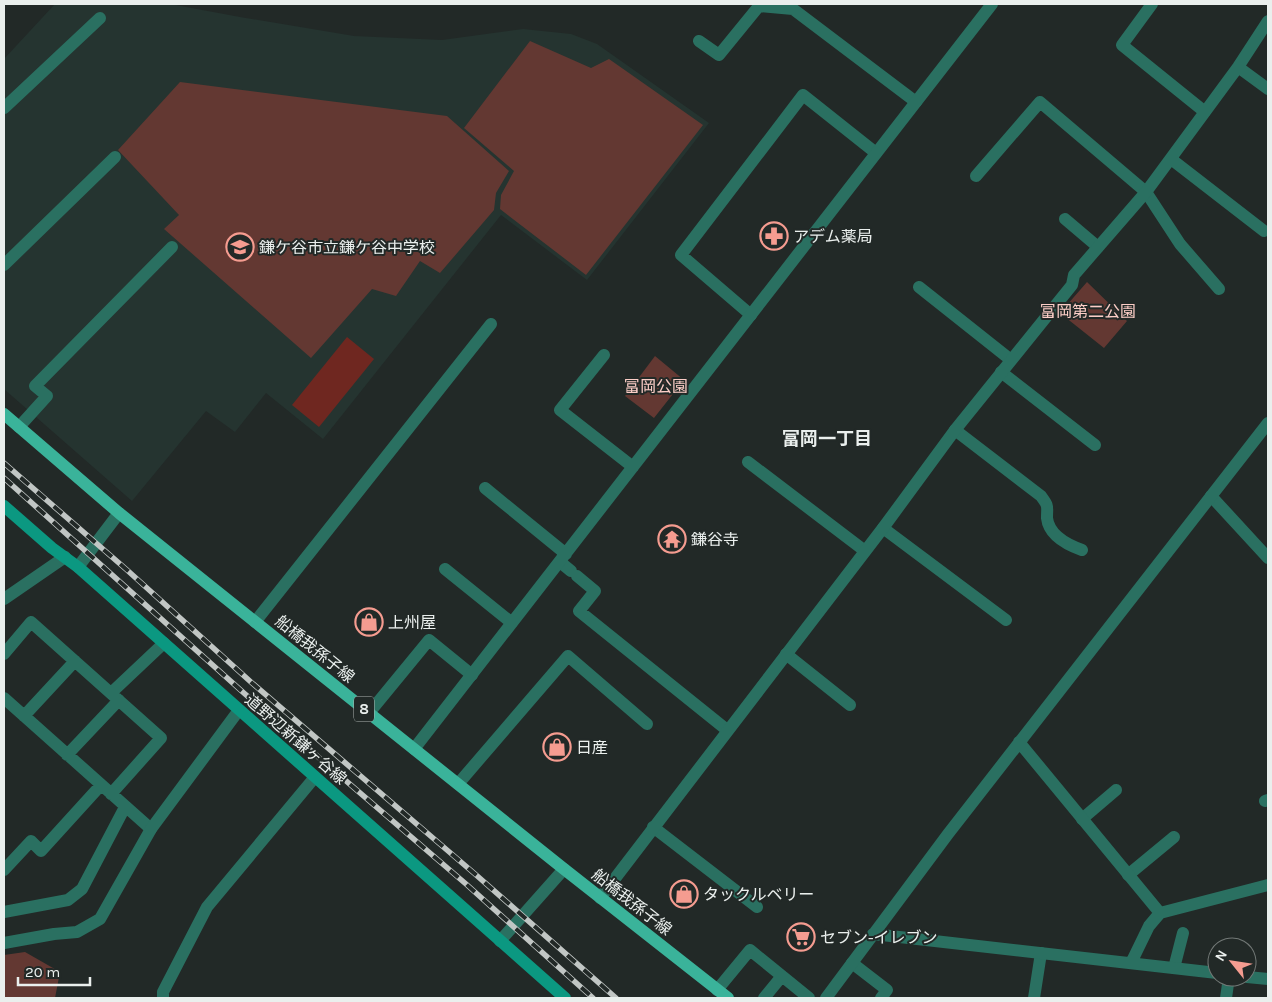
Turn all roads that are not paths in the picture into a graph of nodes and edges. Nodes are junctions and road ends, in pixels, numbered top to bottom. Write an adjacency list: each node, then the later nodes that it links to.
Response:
1 (992, 4): 8 (street)
2 (1152, 4): 10 (street)
3 (100, 18): 9 (street)
4 (1268, 21): 6 (street)
5 (699, 41): 8 (street)
6 (1238, 67): 7 (street); 10 (street)
7 (1268, 89)
8 (916, 102): 11 (street)
9 (4, 108)
10 (1205, 112): 13 (street)
11 (876, 154): 23 (street); 23 (street)
12 (114, 157): 20 (street)
13 (1171, 159): 15 (street); 17 (street)
14 (976, 176): 15 (street)
15 (1146, 192): 19 (street); 22 (street)
16 (1065, 219): 19 (street)
17 (1264, 230)
18 (172, 247): 30 (street)
19 (1098, 247): 26 (street)
20 (4, 265)
21 (919, 287): 26 (street)
22 (1219, 289)
23 (751, 315): 34 (street)
24 (491, 324): 49 (street)
25 (604, 355): 34 (street)
26 (1011, 360): 27 (street)
27 (1001, 372): 31 (street); 32 (street)
28 (4, 414): 30 (main road, 船橋我孫子線 / 8)
29 (1268, 423): 36 (street)
30 (19, 427): 38 (main road, 船橋我孫子線 / 8)
31 (955, 430): 39 (street); 41 (street)
32 (1095, 445)
33 (748, 462): 40 (street)
34 (633, 467): 43 (street)
35 (486, 488): 43 (street)
36 (1211, 496): 44 (street); 64 (street)
37 (4, 506): 42 (street, 道野辺新鎌ヶ谷線)
38 (119, 514): 45 (street); 49 (main road, 船橋我孫子線 / 8)
39 (883, 528): 40 (street); 48 (street)
40 (865, 550): 53 (street)
41 (1082, 550)
42 (65, 557): 45 (street, 道野辺新鎌ヶ谷線); 47 (street)
43 (563, 558): 50 (street); 63 (street)
44 (1268, 558)
45 (78, 567): 51 (street, 道野辺新鎌ヶ谷線)
46 (445, 569): 50 (street)
47 (4, 599)
48 (1006, 620)
49 (255, 622): 60 (main road, 船橋我孫子線 / 8)
50 (512, 623): 55 (street)
51 (164, 643): 56 (street); 59 (street, 道野辺新鎌ヶ谷線)
52 (4, 654): 54 (street)
53 (786, 654): 58 (street); 63 (street)
54 (75, 661): 56 (street); 61 (street)
55 (472, 675): 60 (street); 65 (street)
56 (115, 697): 66 (street); 71 (street)
57 (4, 698): 61 (street)
58 (850, 705)
59 (239, 710): 67 (street, 道野辺新鎌ヶ谷線); 75 (street)
60 (369, 713): 65 (main road, 船橋我孫子線 / 8)
61 (24, 716): 66 (street)
62 (647, 724): 68 (street)
63 (727, 730): 74 (street)
64 (1020, 742): 73 (street); 86 (street)
65 (414, 749): 68 (main road, 船橋我孫子線 / 8)
66 (67, 754): 69 (street)
67 (315, 777): 87 (street, 道野辺新鎌ヶ谷線); 97 (street)
68 (458, 784): 77 (main road, 船橋我孫子線 / 8)
69 (101, 785): 71 (street); 78 (street)
70 (1116, 790): 73 (street)
71 (111, 794): 72 (street)
72 (125, 807): 75 (street); 83 (street)
73 (1082, 819): 79 (street)
74 (653, 827): 81 (street); 82 (street)
75 (151, 829): 88 (street)
76 (1174, 836): 79 (street)
77 (564, 869): 81 (main road, 船橋我孫子線 / 8); 87 (street)
78 (4, 870)
79 (1128, 875): 84 (street)
80 (1268, 885): 84 (street)
81 (600, 898): 95 (main road, 船橋我孫子線 / 8)
82 (757, 907)
83 (4, 912)
84 (1160, 913): 91 (street)
85 (1183, 933): 92 (street)
86 (873, 934): 89 (street); 90 (street)
87 (500, 941): 96 (street, 道野辺新鎌ヶ谷線)
88 (4, 943)
89 (1041, 953): 91 (street); 103 (street)
90 (852, 963): 101 (street); 102 (street)
91 (1131, 963): 92 (street)
92 (1174, 968): 93 (street)
93 (1207, 972)
94 (782, 976): 95 (street); 99 (street); 100 (street)
95 (717, 990): 98 (main road, 船橋我孫子線 / 8)
96 (560, 996)
97 (163, 998)
98 (728, 998)
99 (764, 998)
100 (809, 998)
101 (826, 998)
102 (881, 998)
103 (1034, 998)

